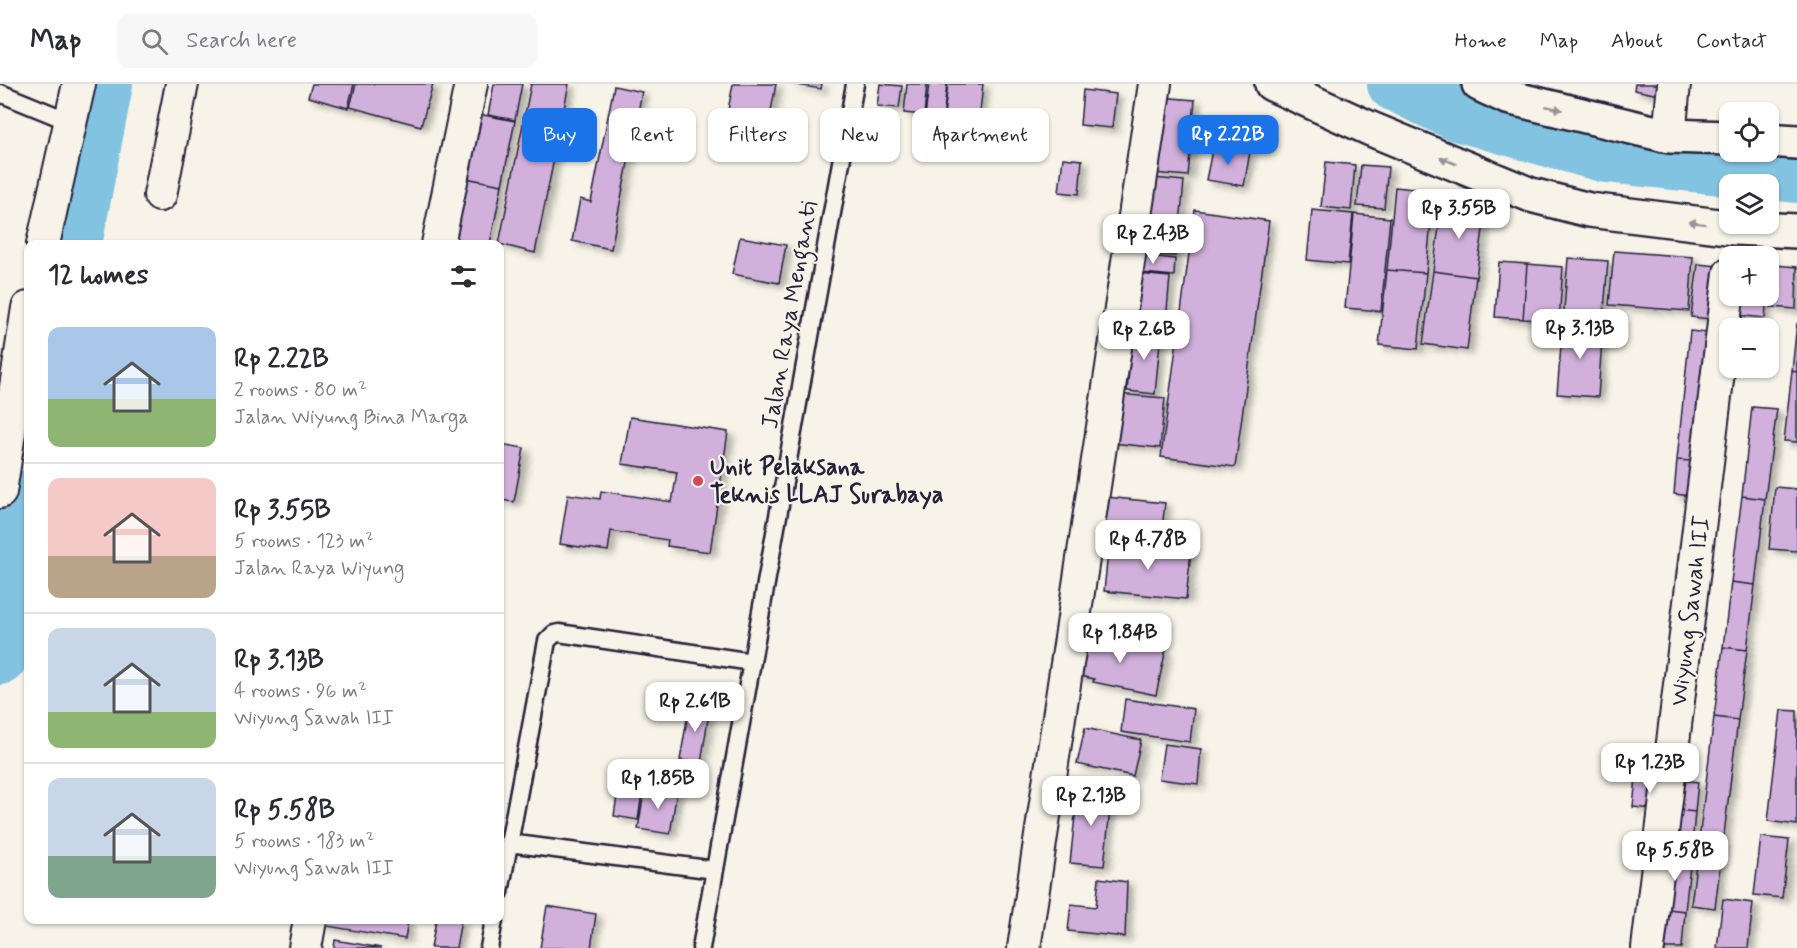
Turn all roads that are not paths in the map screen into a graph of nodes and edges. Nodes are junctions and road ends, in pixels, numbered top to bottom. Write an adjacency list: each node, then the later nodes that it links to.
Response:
1 (79, 84): 10 (street)
2 (182, 84): 15 (street)
3 (471, 84): 18 (street)
4 (855, 84): 23 (lane, Jalan Raya Menganti)
5 (1155, 84): 32 (street)
6 (1272, 84): 19 (main road, one-way to 6)
7 (1479, 84): 11 (main road, one-way to 11)
8 (1674, 84): 11 (street)
9 (0, 93): 10 (lane)
10 (71, 122): 17 (street)
11 (1669, 136): 12 (main road)
12 (1719, 138)
13 (1779, 141): 14 (main road)
14 (1797, 142)
15 (160, 195)
16 (1797, 231): 19 (main road)
17 (44, 240)
18 (439, 240)
19 (1733, 242)
20 (1726, 306): 33 (street, Wiyung Sawah III)
21 (24, 334): 22 (street)
22 (0, 492)
23 (752, 662): 24 (lane); 26 (lane, Jalan Raya Menganti)
24 (509, 843): 25 (lane); 26 (lane)
25 (504, 870)
26 (715, 870): 31 (lane, Jalan Raya Menganti)
27 (309, 924): 29 (street)
28 (493, 924): 30 (lane)
29 (305, 948)
30 (489, 948)
31 (701, 948)
32 (1024, 948)
33 (1648, 948)

